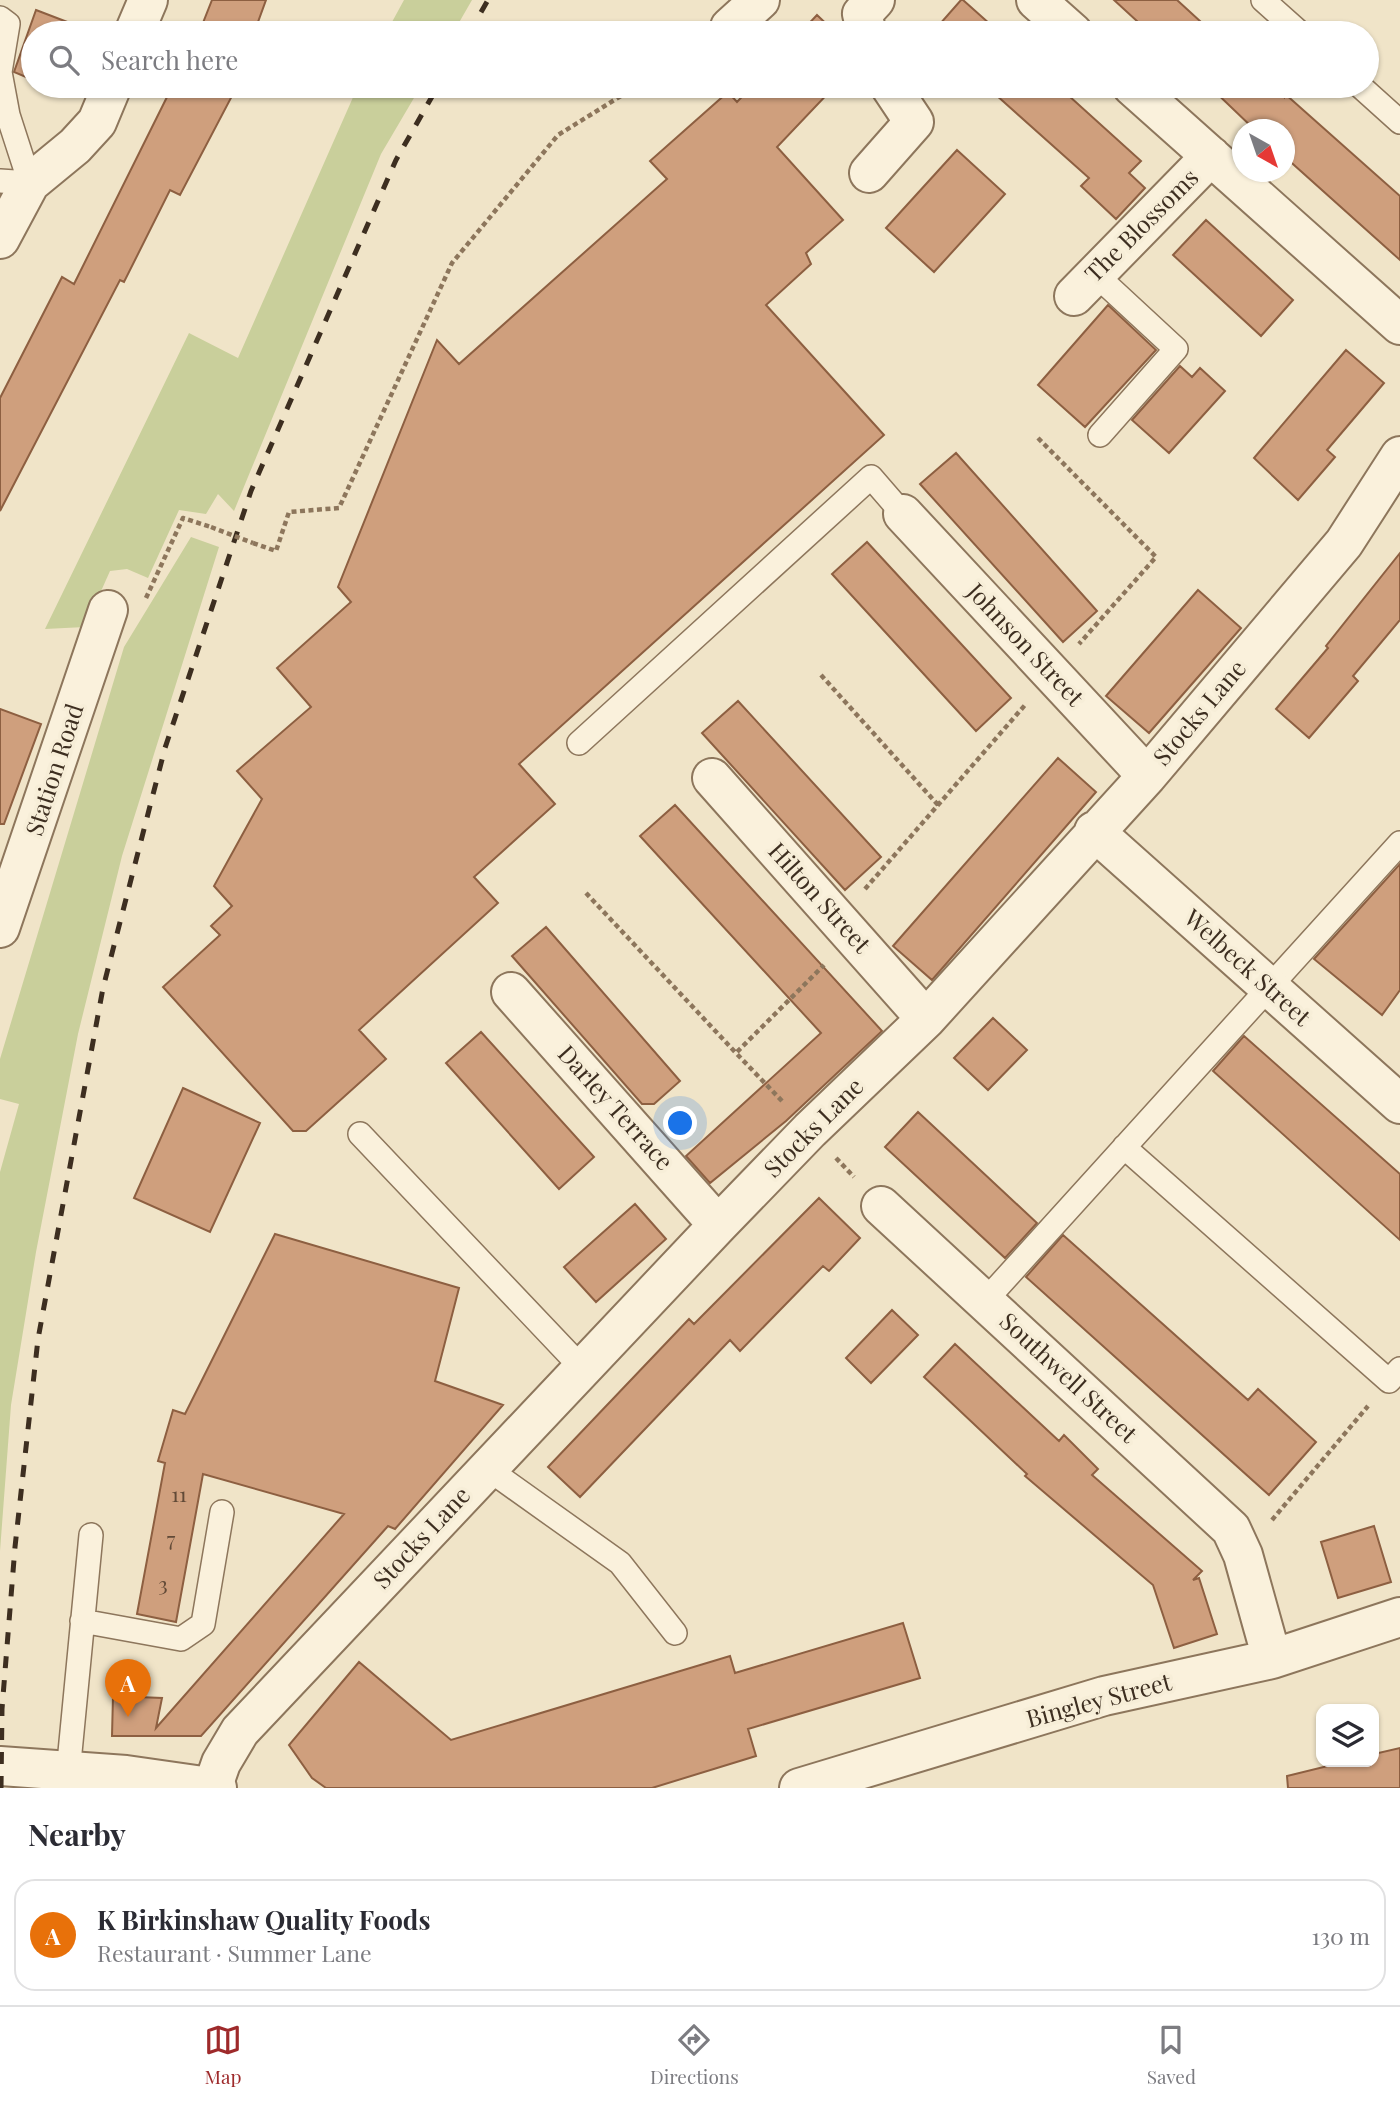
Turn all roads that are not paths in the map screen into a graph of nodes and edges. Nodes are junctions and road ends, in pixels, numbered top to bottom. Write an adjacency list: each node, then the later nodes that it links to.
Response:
1 (148, 0): 7 (street)
2 (760, 0): 8 (street)
3 (875, 0): 9 (street)
4 (1036, 0): 10 (street)
5 (1263, 0): 11 (lane)
6 (0, 18): 19 (lane)
7 (139, 21)
8 (737, 21)
9 (864, 21)
10 (1060, 21)
11 (1287, 21)
12 (108, 98): 19 (street)
13 (898, 98): 18 (street)
14 (1146, 98): 17 (street)
15 (1373, 98): 16 (lane)
16 (1400, 122)
17 (1211, 156): 21 (street, The Blossoms); 22 (street)
18 (869, 173)
19 (15, 182): 20 (street)
20 (0, 239)
21 (1085, 285): 23 (lane)
22 (1400, 325)
23 (1100, 435)
24 (1400, 456): 28 (street, Stocks Lane)
25 (903, 514): 27 (lane); 28 (street, Johnson Street)
26 (108, 610): 32 (street, Station Road)
27 (579, 744)
28 (1147, 776): 30 (street, Stocks Lane)
29 (712, 778): 35 (street, Hilton Street)
30 (1094, 831): 33 (street, Welbeck Street); 35 (street, Stocks Lane)
31 (1400, 843): 33 (lane)
32 (0, 928)
33 (1268, 987): 36 (street, Welbeck Street); 38 (lane)
34 (511, 992): 40 (street, Darley Terrace)
35 (926, 1019): 40 (street, Stocks Lane)
36 (1400, 1104)
37 (360, 1134): 42 (lane)
38 (1124, 1147): 41 (lane); 43 (lane)
39 (881, 1206): 41 (street, Southwell Street)
40 (718, 1225): 42 (street, Stocks Lane)
41 (985, 1301): 50 (street, Southwell Street)
42 (583, 1368): 44 (street, Stocks Lane)
43 (1394, 1375)
44 (488, 1469): 49 (lane); 53 (street, Stocks Lane)
45 (222, 1512): 48 (lane)
46 (91, 1535): 48 (lane)
47 (1400, 1617): 50 (street, Bingley Street)
48 (82, 1621): 52 (lane)
49 (675, 1633)
50 (1272, 1659): 54 (street, Bingley Street)
51 (0, 1766): 52 (street)
52 (68, 1773): 53 (street)
53 (215, 1787)
54 (799, 1788)

